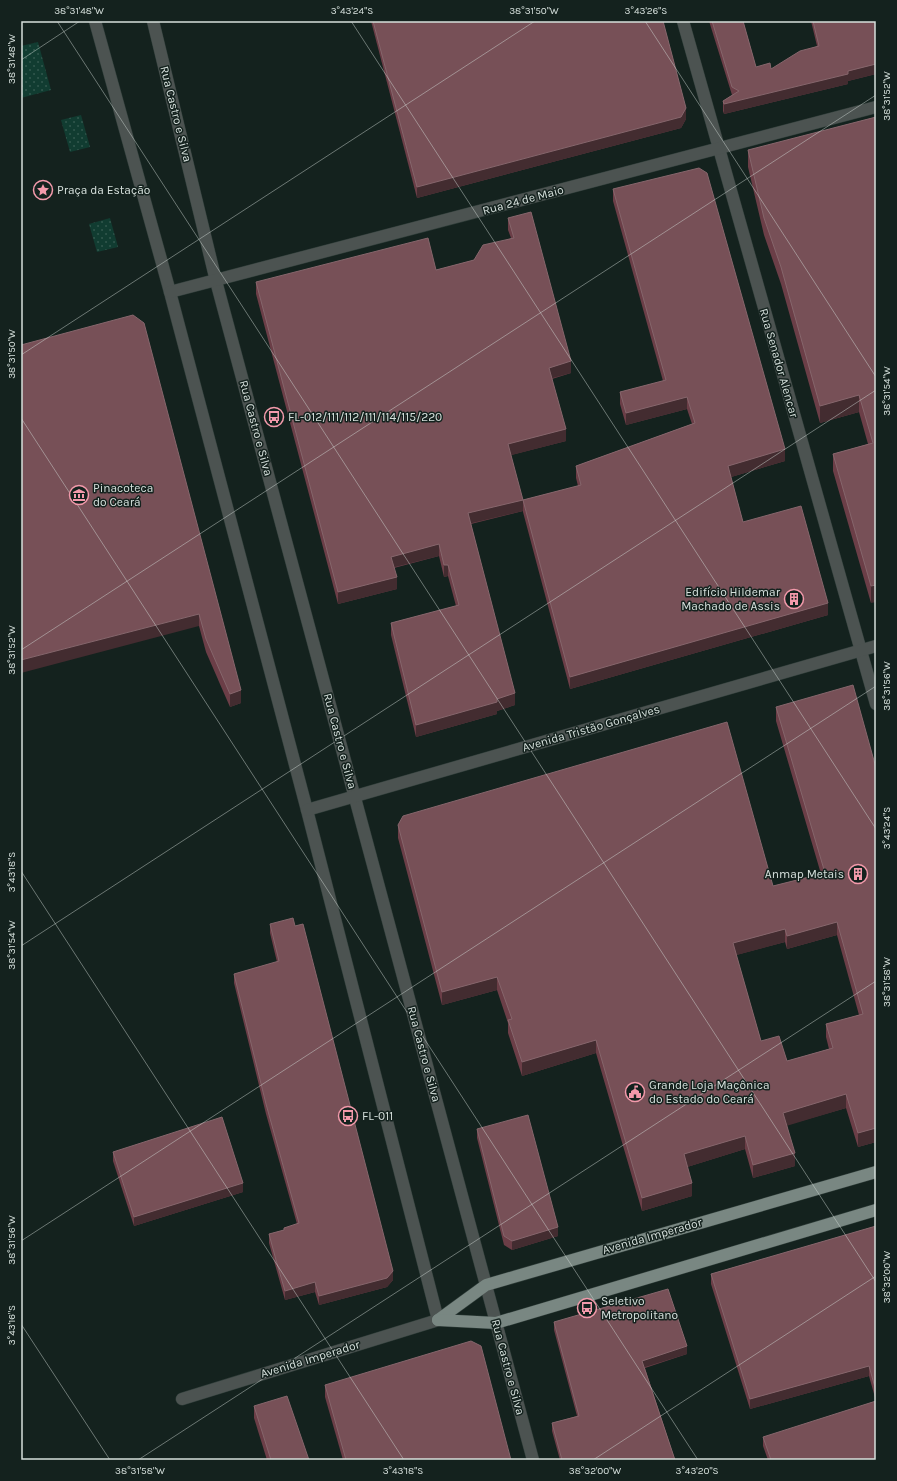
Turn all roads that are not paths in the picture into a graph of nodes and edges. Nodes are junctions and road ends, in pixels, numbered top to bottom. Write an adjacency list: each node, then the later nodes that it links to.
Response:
1 (95, 21): 7 (street)
2 (153, 21): 6 (street, Rua Castro e Silva)
3 (683, 21): 5 (street, Rua Senador Alencar)
4 (876, 107): 5 (street, Rua 24 de Maio)
5 (719, 148): 6 (street, Rua 24 de Maio); 9 (street, Rua Senador Alencar)
6 (216, 280): 7 (street, Rua 24 de Maio); 11 (street, Rua Castro e Silva)
7 (170, 292): 12 (street)
8 (876, 646): 9 (street, Avenida Tristão Gonçalves)
9 (860, 651): 10 (street, Rua Senador Alencar); 11 (street, Avenida Tristão Gonçalves)
10 (876, 704)
11 (355, 796): 12 (street, Avenida Tristão Gonçalves); 15 (street, Rua Castro e Silva)
12 (307, 810): 16 (street)
13 (876, 1172): 15 (main road, Avenida Imperador)
14 (876, 1210): 17 (main road, Avenida Imperador)
15 (486, 1285): 16 (main road, Avenida Imperador); 17 (street, Rua Castro e Silva)
16 (438, 1320): 17 (main road, Avenida Imperador); 18 (street, Avenida Imperador)
17 (496, 1323): 19 (street, Rua Castro e Silva)
18 (182, 1399)
19 (533, 1460)

